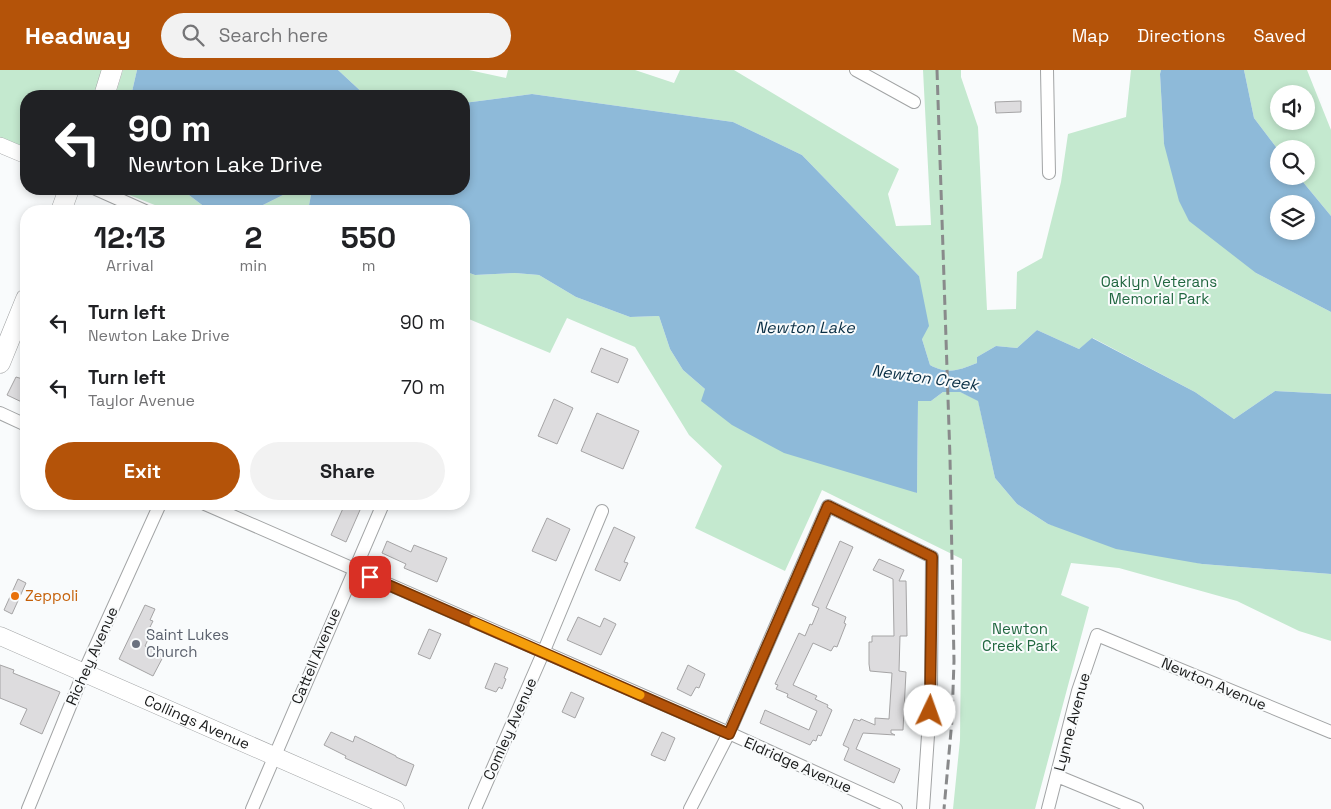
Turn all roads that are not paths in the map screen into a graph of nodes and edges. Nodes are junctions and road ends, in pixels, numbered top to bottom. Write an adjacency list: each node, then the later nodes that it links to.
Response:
1 (112, 70): 4 (highway)
2 (856, 70): 5 (street)
3 (1047, 70): 8 (street)
4 (106, 90)
5 (914, 102)
6 (0, 145): 7 (street)
7 (20, 153)
8 (1049, 173)
9 (109, 195): 10 (street)
10 (132, 205)
11 (20, 314): 12 (highway)
12 (0, 363)
13 (0, 413): 14 (street)
14 (20, 422)
15 (157, 510): 23 (street, Richey Avenue)
16 (218, 510): 19 (street, Eldridge Avenue)
17 (380, 510): 19 (street, Cattell Avenue)
18 (602, 511): 22 (street, Comley Avenue)
19 (353, 570): 22 (street, Eldridge Avenue); 26 (street, Cattell Avenue)
20 (1097, 635): 24 (street, Newton Avenue); 27 (street, Lynne Avenue)
21 (0, 636): 23 (main road, Collings Avenue)
22 (543, 653): 25 (street, Eldridge Avenue); 31 (street, Comley Avenue)
23 (84, 672): 26 (main road, Collings Avenue); 28 (street, Richey Avenue)
24 (1331, 732)
25 (729, 734): 32 (street); 33 (street, Eldridge Avenue); 34 (street)
26 (274, 756): 29 (street, Cattell Avenue); 30 (main road, Collings Avenue)
27 (1057, 776): 35 (street, Lynne Avenue); 36 (street)
28 (28, 809)
29 (252, 809)
30 (395, 809)
31 (475, 809)
32 (690, 809)
33 (896, 809)
34 (923, 809)
35 (1048, 809)
36 (1137, 809)

